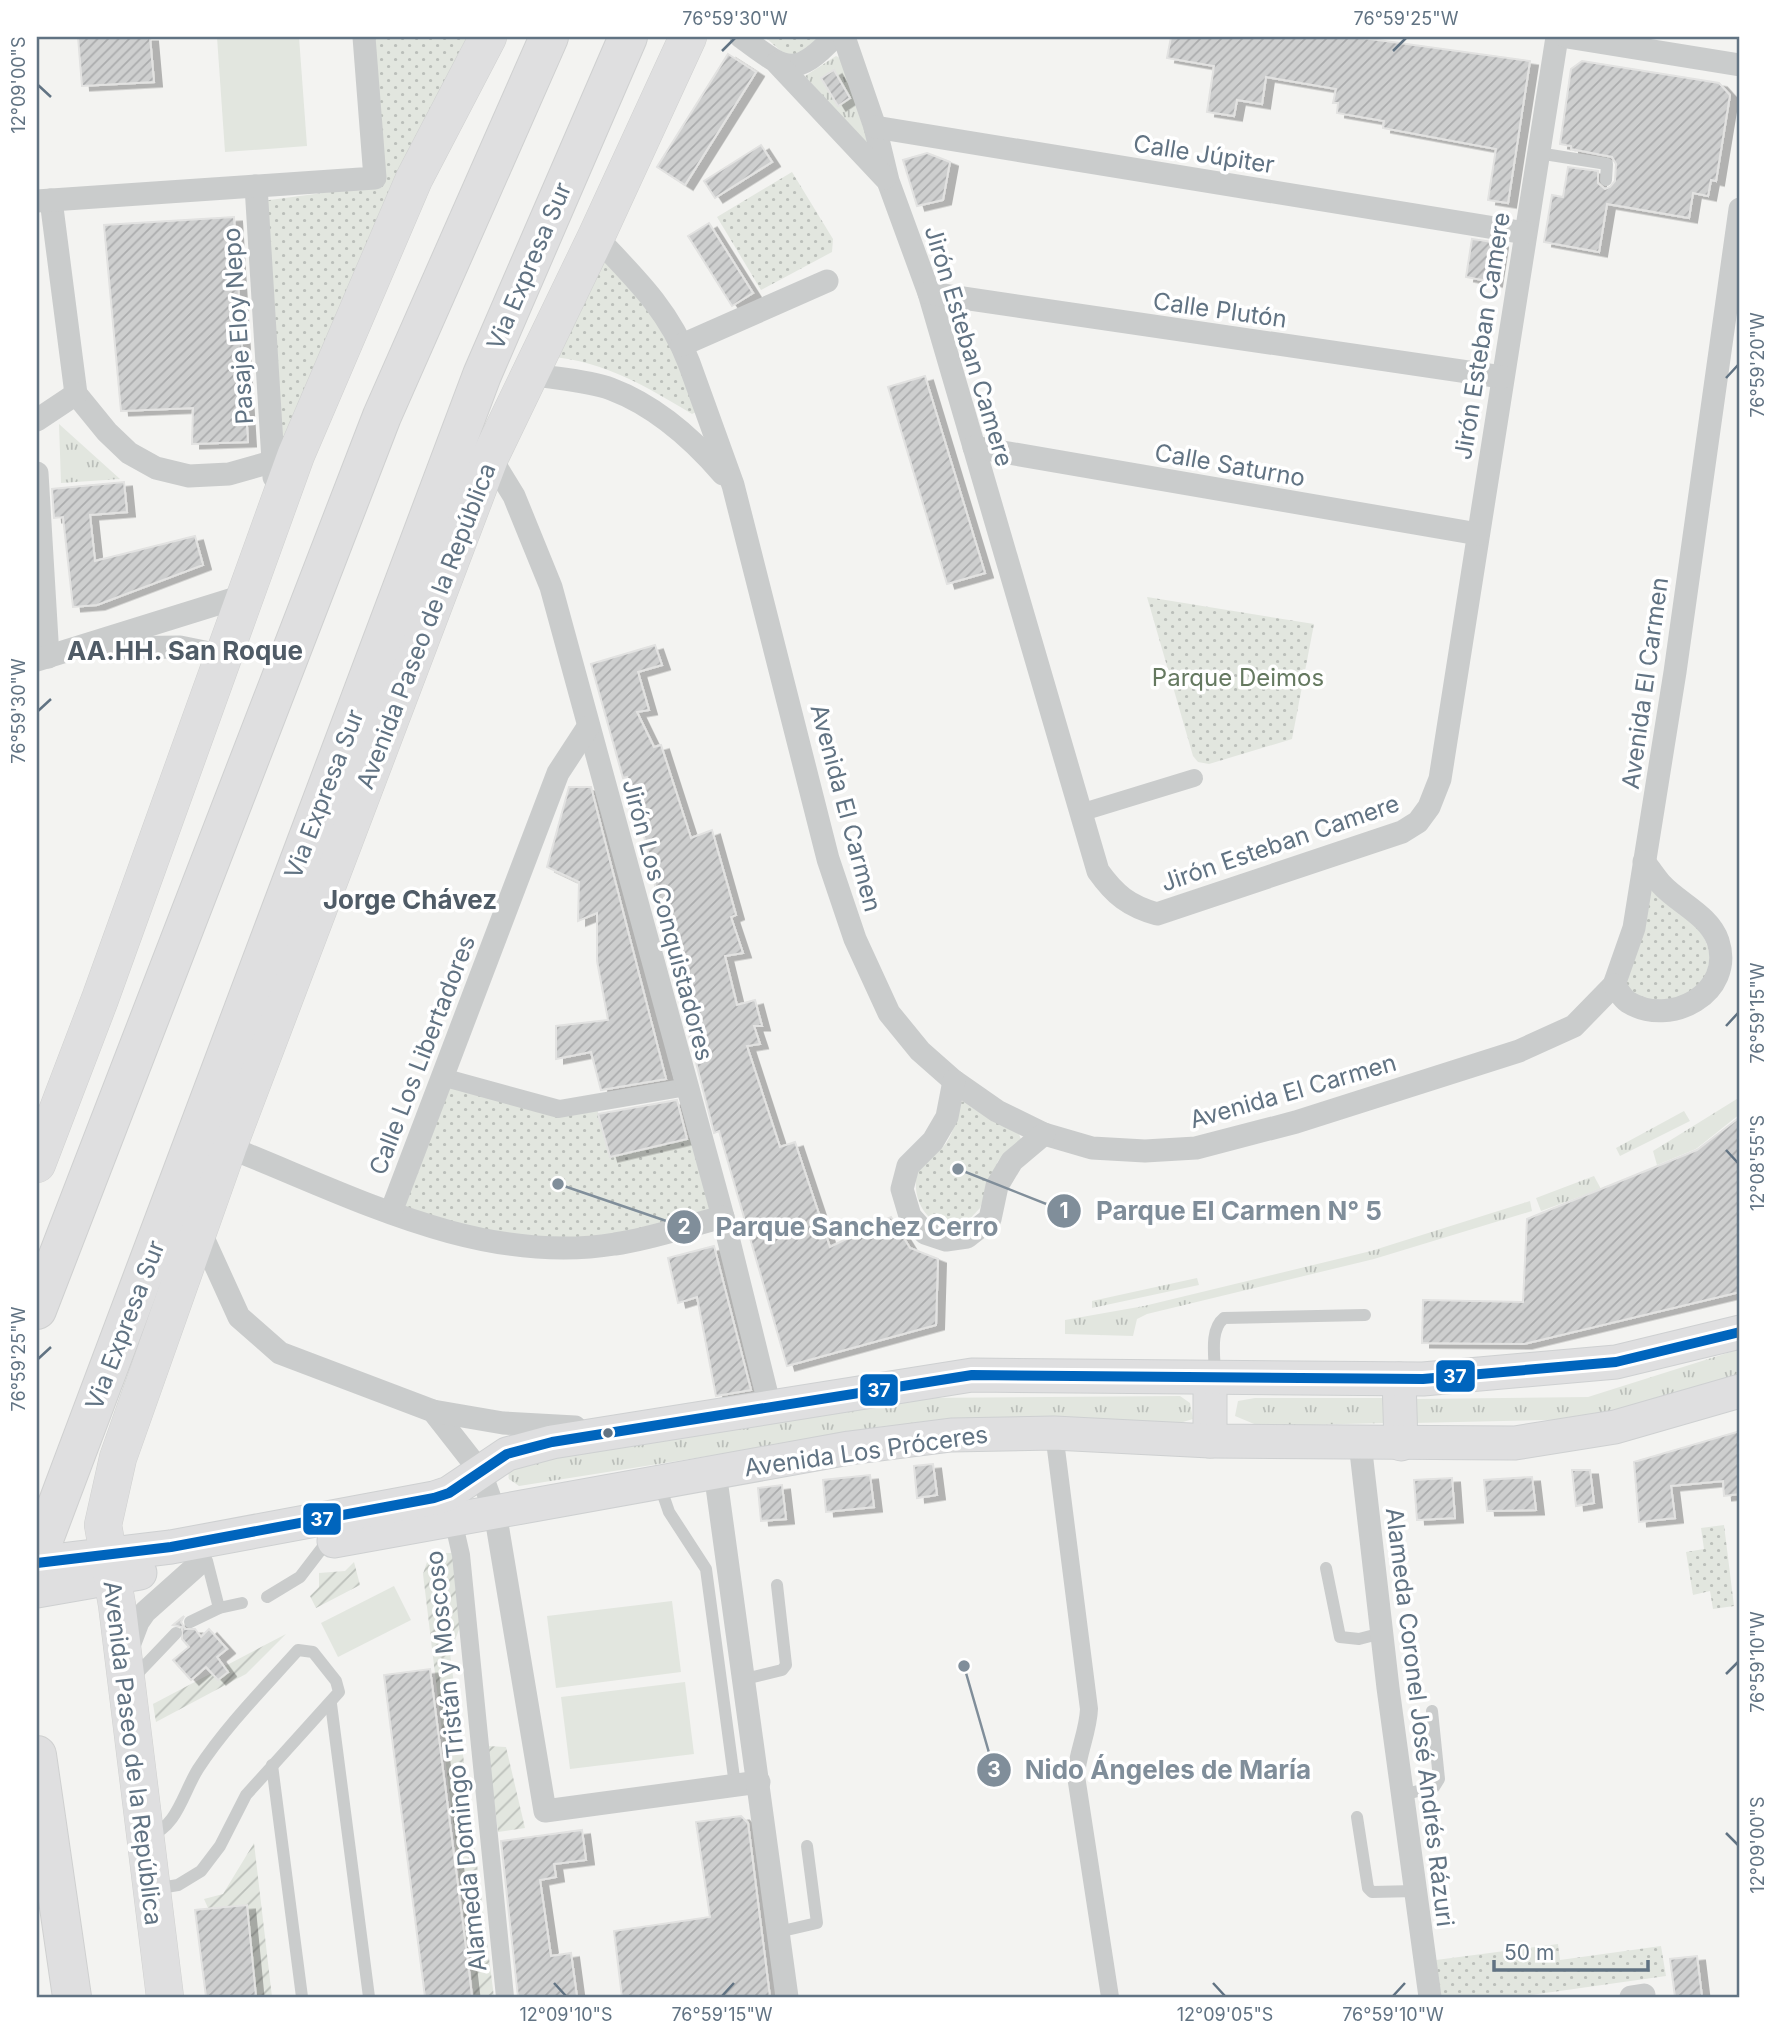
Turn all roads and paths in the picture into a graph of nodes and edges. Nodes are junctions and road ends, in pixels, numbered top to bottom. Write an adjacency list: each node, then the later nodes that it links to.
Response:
1 (364, 37): 17 (street)
2 (488, 37): 31 (main road)
3 (549, 37): 52 (highway)
4 (628, 37): 71 (highway, Via Expresa Sur)
5 (688, 37): 21 (main road, Avenida Paseo de la República)
6 (741, 37): 11 (street, Jirón Esteban Camere)
7 (834, 37): 11 (street)
8 (844, 37): 13 (street, Jirón Esteban Camere)
9 (1557, 37): 14 (street, Jirón Esteban Camere)
10 (1567, 37): 12 (street)
11 (777, 63): 16 (street, Jirón Esteban Camere)
12 (1740, 65)
13 (874, 127): 16 (street, Jirón Esteban Camere); 20 (street, Calle Júpiter)
14 (1538, 153): 15 (lane); 20 (street, Jirón Esteban Camere)
15 (1606, 180)
16 (888, 181): 23 (street, Jirón Esteban Camere)
17 (256, 186): 18 (street); 31 (street, Pasaje Eloy Nepo)
18 (44, 201): 27 (street)
19 (1740, 209): 41 (street, Avenida El Carmen)
20 (1524, 233): 26 (street, Jirón Esteban Camere)
21 (596, 237): 24 (street, Avenida El Carmen); 25 (main road, Avenida Paseo de la República)
22 (827, 281): 24 (street)
23 (929, 293): 26 (street, Calle Plutón); 29 (street, Jirón Esteban Camere)
24 (682, 345): 33 (street, Avenida El Carmen)
25 (530, 374): 30 (main road, Avenida Paseo de la República); 33 (street)
26 (1502, 377): 34 (street, Jirón Esteban Camere)
27 (76, 394): 28 (street); 31 (street)
28 (37, 421)
29 (974, 447): 34 (street, Calle Saturno); 40 (street, Jirón Esteban Camere)
30 (490, 457): 38 (street, Jirón Los Conquistadores); 47 (main road, Avenida Paseo de la República)
31 (285, 459): 35 (main road)
32 (37, 473): 37 (street)
33 (733, 485): 44 (street, Avenida El Carmen)
34 (1478, 534): 40 (street, Jirón Esteban Camere)
35 (246, 595): 36 (main road); 37 (street)
36 (224, 656): 37 (street); 48 (main road)
37 (46, 660)
38 (588, 727): 43 (street, Calle Los Libertadores); 45 (street, Jirón Los Conquistadores)
39 (1194, 778): 40 (street)
40 (1083, 812)
41 (1644, 862): 42 (street, Avenida El Carmen); 42 (street)
42 (1614, 985): 46 (street, Avenida El Carmen)
43 (442, 1077): 45 (street); 49 (street, Calle Los Libertadores)
44 (954, 1081): 46 (street, Avenida El Carmen); 46 (street)
45 (687, 1087): 50 (street, Jirón Los Conquistadores)
46 (1044, 1134)
47 (228, 1147): 49 (street); 51 (main road, Avenida Paseo de la República)
48 (37, 1164)
49 (391, 1212): 50 (street)
50 (723, 1217): 58 (street, Jirón Los Conquistadores)
51 (199, 1229): 59 (street); 73 (main road, Avenida Paseo de la República)
52 (37, 1310)
53 (1365, 1315): 55 (lane)
54 (1740, 1332): 56 (main road, Avenida Los Próceres)
55 (1212, 1379): 56 (main road, Avenida Los Próceres); 58 (main road, Avenida Los Próceres); 62 (main road)
56 (1399, 1379): 64 (main road)
57 (1740, 1391): 64 (main road, Avenida Los Próceres)
58 (770, 1407): 60 (main road, Avenida Los Próceres)
59 (433, 1411): 60 (street); 65 (street)
60 (624, 1429): 65 (main road, Avenida Los Próceres)
61 (1054, 1433): 62 (main road, Avenida Los Próceres); 66 (main road, Avenida Los Próceres); 104 (street)
62 (1210, 1441): 63 (main road, Avenida Los Próceres)
63 (1360, 1443): 64 (main road, Avenida Los Próceres); 82 (street, Alameda Coronel José Andrés Rázuri)
64 (1401, 1444)
65 (480, 1471): 68 (street); 73 (main road, Avenida Los Próceres)
66 (715, 1472): 67 (main road, Avenida Los Próceres); 84 (street)
67 (659, 1483): 68 (main road, Avenida Los Próceres); 90 (lane)
68 (495, 1512): 69 (main road, Avenida Los Próceres); 90 (street)
69 (453, 1520): 70 (main road, Avenida Los Próceres); 102 (street, Alameda Domingo Tristán y Moscoso)
70 (326, 1543): 72 (main road, Avenida Los Próceres); 77 (lane)
71 (37, 1561): 73 (main road, Avenida Los Próceres)
72 (204, 1561): 73 (main road, Avenida Los Próceres); 79 (lane); 83 (street)
73 (108, 1567): 76 (main road, Avenida Los Próceres); 83 (main road, Avenida Paseo de la República)
74 (1326, 1568): 82 (lane)
75 (777, 1585): 84 (lane)
76 (37, 1591)
77 (267, 1597)
78 (242, 1603): 79 (lane)
79 (219, 1608): 80 (lane)
80 (190, 1622)
81 (176, 1633): 83 (lane)
82 (1382, 1633): 91 (street, Alameda Coronel José Andrés Rázuri)
83 (125, 1673): 93 (main road, Avenida Paseo de la República)
84 (745, 1679): 89 (street)
85 (331, 1704): 88 (lane); 93 (lane); 101 (lane)
86 (1432, 1711): 91 (lane)
87 (37, 1755): 98 (highway)
88 (272, 1765): 95 (lane); 100 (lane)
89 (759, 1782): 90 (street); 97 (street)
90 (735, 1786)
91 (1402, 1795): 96 (street, Alameda Coronel José Andrés Rázuri)
92 (1357, 1817): 96 (lane)
93 (144, 1838): 95 (main road, Avenida Paseo de la República)
94 (807, 1846): 97 (lane)
95 (150, 1890): 99 (main road, Avenida Paseo de la República)
96 (1415, 1891): 105 (street, Alameda Coronel José Andrés Rázuri)
97 (778, 1932): 103 (street)
98 (72, 1997)
99 (165, 1997)
100 (302, 1997)
101 (369, 1997)
102 (505, 1997)
103 (787, 1997)
104 (1111, 1997)
105 (1430, 1997)

